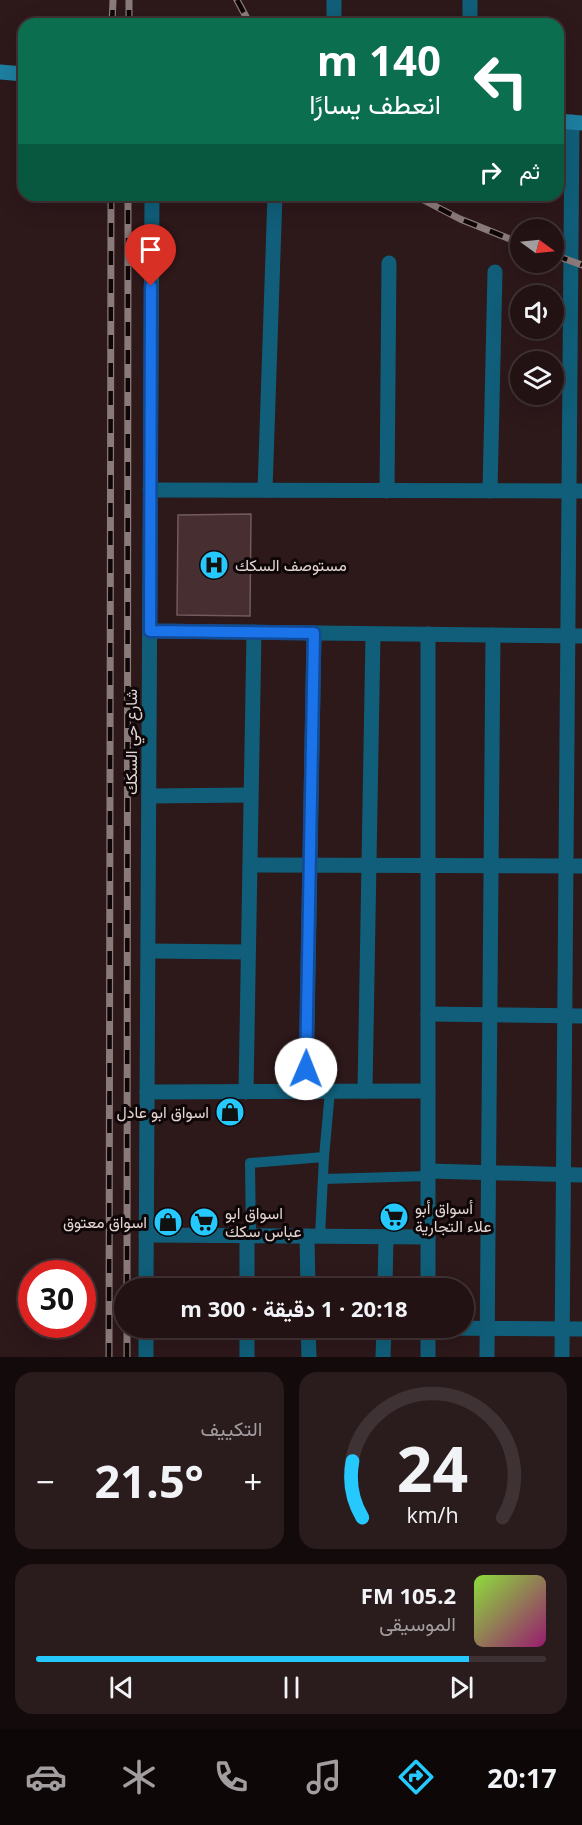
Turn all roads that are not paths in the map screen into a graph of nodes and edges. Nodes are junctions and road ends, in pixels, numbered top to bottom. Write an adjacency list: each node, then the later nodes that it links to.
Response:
1 (334, 0): 3 (street)
2 (470, 0): 4 (street)
3 (334, 18)
4 (470, 18)
5 (0, 72): 6 (street)
6 (18, 74)
7 (571, 122): 16 (street)
8 (152, 201): 12 (street, شارع حي السكك)
9 (275, 201): 13 (street)
10 (389, 264): 14 (street)
11 (495, 272): 15 (street)
12 (150, 490): 13 (street); 17 (street, شارع حي السكك)
13 (265, 490): 14 (street)
14 (387, 491): 15 (street)
15 (490, 491): 16 (street)
16 (576, 491): 23 (street)
17 (150, 631): 18 (street); 25 (street, شارع حي السكك)
18 (254, 632): 19 (street); 24 (street)
19 (314, 633): 20 (street); 27 (street)
20 (373, 634): 21 (street); 28 (street)
21 (429, 634): 22 (street); 29 (street)
22 (493, 635): 23 (street); 30 (street)
23 (575, 636): 31 (street)
24 (251, 795): 25 (street); 26 (street)
25 (148, 796): 33 (street, شارع حي السكك)
26 (250, 865): 27 (street); 34 (street)
27 (310, 865): 28 (street); 39 (street)
28 (369, 865): 29 (street); 41 (street)
29 (428, 866): 30 (street); 35 (street)
30 (491, 866): 31 (street); 36 (street)
31 (566, 866): 32 (street); 37 (street)
32 (582, 866)
33 (148, 951): 34 (street); 43 (street, شارع حي السكك)
34 (247, 952): 44 (street)
35 (428, 1014): 36 (street); 42 (street)
36 (490, 1015): 37 (street); 46 (street)
37 (565, 1015): 38 (street); 48 (street)
38 (582, 1016)
39 (306, 1091): 40 (street); 44 (street)
40 (330, 1091): 41 (street); 45 (lane)
41 (365, 1091): 42 (street)
42 (428, 1091): 47 (street)
43 (147, 1092): 44 (street); 51 (street, شارع حي السكك)
44 (246, 1092)
45 (324, 1157): 50 (lane); 52 (lane)
46 (489, 1172): 47 (street); 48 (street); 62 (street)
47 (428, 1174): 50 (lane); 55 (street)
48 (564, 1174): 49 (street); 64 (street)
49 (582, 1175)
50 (323, 1179): 53 (lane)
51 (146, 1235): 52 (street); 56 (street, شارع حي السكك)
52 (249, 1236): 53 (street); 57 (street)
53 (314, 1236): 54 (street); 58 (street)
54 (386, 1237): 55 (street); 59 (street)
55 (428, 1237): 60 (street)
56 (146, 1278)
57 (247, 1278)
58 (309, 1278)
59 (385, 1278)
60 (428, 1278)
61 (474, 1327): 62 (street)
62 (487, 1327): 64 (street); 75 (street)
63 (582, 1329): 64 (street)
64 (563, 1330): 76 (street)
65 (146, 1338): 70 (street)
66 (247, 1338): 71 (street)
67 (308, 1338): 72 (street)
68 (384, 1338): 73 (street)
69 (428, 1338): 74 (street)
70 (146, 1357)
71 (247, 1357)
72 (309, 1357)
73 (383, 1357)
74 (428, 1357)
75 (487, 1357)
76 (562, 1357)

